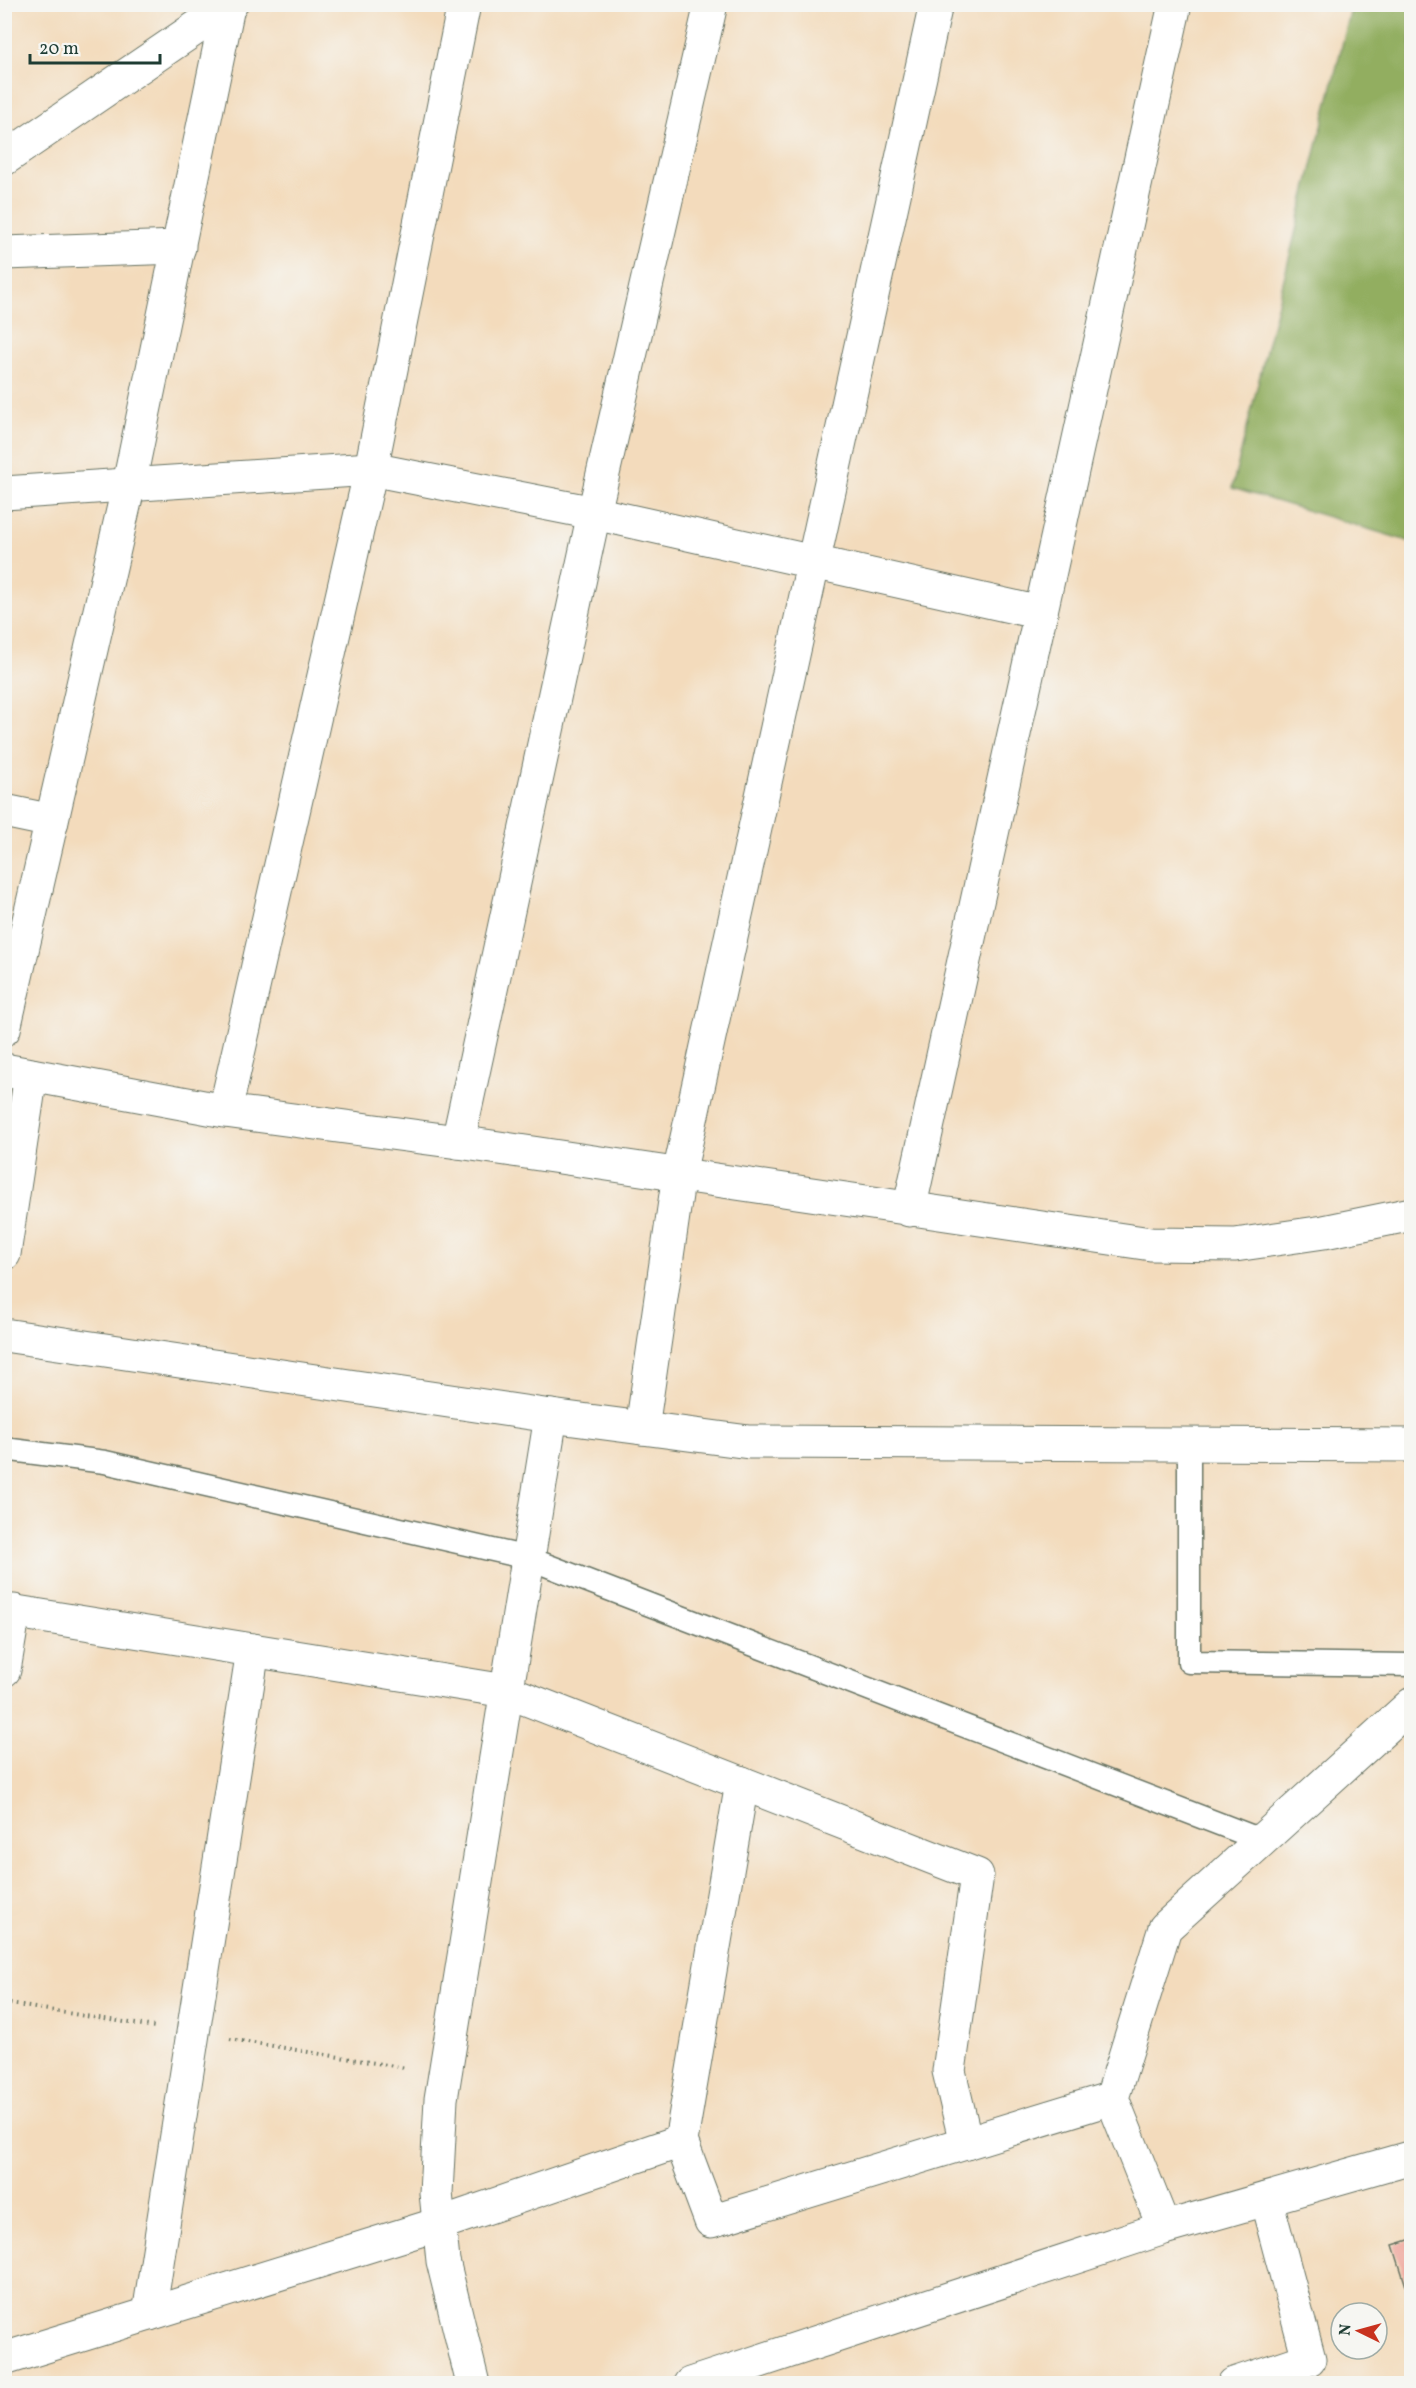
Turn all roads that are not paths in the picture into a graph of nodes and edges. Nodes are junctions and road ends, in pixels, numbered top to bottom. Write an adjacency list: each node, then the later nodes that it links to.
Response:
1 (464, 4): 9 (street)
2 (711, 4): 12 (street)
3 (936, 4): 13 (street)
4 (1175, 4): 14 (street)
5 (230, 6): 6 (street); 7 (street)
6 (4, 159)
7 (179, 247): 8 (street); 10 (street)
8 (4, 253)
9 (372, 469): 10 (street); 12 (street); 19 (street)
10 (129, 484): 11 (street); 16 (street)
11 (4, 493)
12 (594, 513): 13 (street); 20 (street)
13 (813, 561): 14 (street); 21 (street)
14 (1041, 613): 22 (street)
15 (4, 811): 16 (street)
16 (52, 821): 17 (street)
17 (4, 1029)
18 (18, 1072): 19 (street); 24 (street)
19 (225, 1111): 20 (street)
20 (458, 1142): 21 (street)
21 (679, 1174): 22 (street); 27 (street)
22 (909, 1210): 23 (street)
23 (1412, 1214)
24 (4, 1254)
25 (4, 1335): 26 (street)
26 (551, 1416): 27 (street); 31 (street)
27 (642, 1428): 28 (street)
28 (1188, 1444): 29 (street); 34 (lane)
29 (1412, 1444)
30 (4, 1449): 31 (lane)
31 (528, 1558): 36 (street); 39 (lane)
32 (9, 1610): 33 (street); 35 (street)
33 (253, 1650): 36 (street); 47 (street)
34 (1412, 1665)
35 (4, 1670)
36 (506, 1691): 38 (street); 45 (street)
37 (1412, 1704): 39 (street)
38 (742, 1783): 41 (street); 42 (street)
39 (1261, 1840): 40 (street)
40 (1112, 2098): 42 (street); 46 (street)
41 (681, 2141): 42 (street); 45 (street)
42 (966, 2143)
43 (1412, 2157): 44 (street)
44 (1266, 2199): 46 (street); 49 (street)
45 (439, 2224): 47 (street); 50 (street)
46 (1164, 2228): 51 (street)
47 (149, 2314): 48 (street)
48 (4, 2359)
49 (1312, 2371): 52 (street)
50 (473, 2384)
51 (690, 2384)
52 (1234, 2384)

